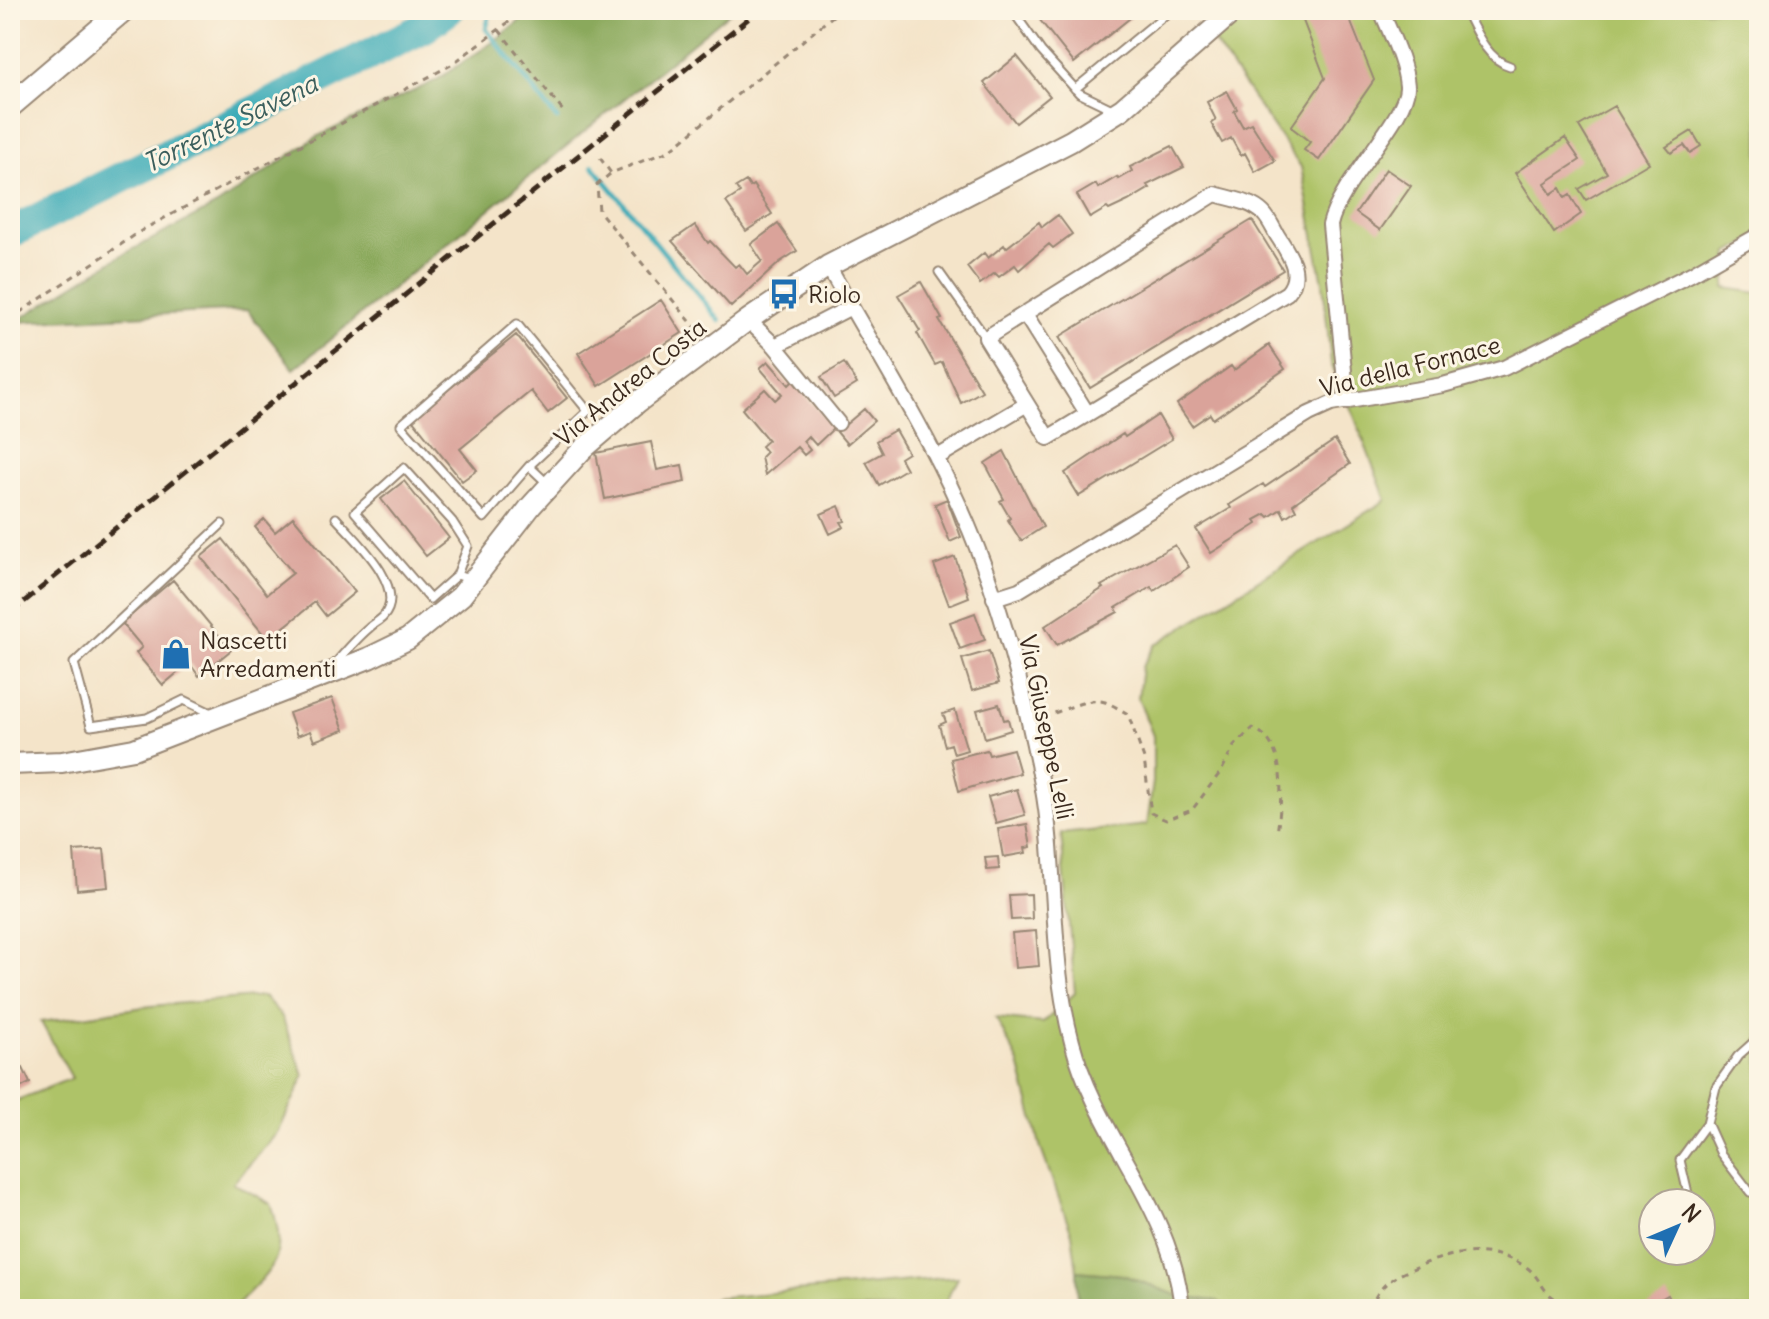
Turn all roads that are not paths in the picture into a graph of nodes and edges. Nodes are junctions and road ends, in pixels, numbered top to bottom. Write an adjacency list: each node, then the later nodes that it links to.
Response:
1 (123, 10): 9 (main road)
2 (1012, 10): 8 (lane)
3 (1171, 10): 8 (lane)
4 (1235, 10): 10 (main road, Via Andrea Costa)
5 (1381, 10): 19 (street)
6 (1465, 10): 7 (lane)
7 (1510, 66)
8 (1075, 89): 10 (lane)
9 (10, 106)
10 (1117, 112): 12 (main road, Via Andrea Costa)
11 (1759, 235): 19 (street, Via della Fornace)
12 (828, 266): 14 (street, Via Giuseppe Lelli); 16 (main road, Via Andrea Costa)
13 (939, 272): 17 (lane)
14 (851, 307): 18 (street); 23 (street, Via Giuseppe Lelli)
15 (1025, 314): 17 (street); 21 (street); 21 (street)
16 (748, 320): 18 (street); 25 (main road, Via Andrea Costa)
17 (986, 338): 20 (street)
18 (775, 346): 22 (street)
19 (1347, 402): 29 (street, Via della Fornace)
20 (1027, 404): 21 (street); 23 (street)
21 (1087, 413)
22 (838, 423)
23 (936, 458): 29 (street, Via Giuseppe Lelli)
24 (529, 466): 24 (lane); 25 (lane)
25 (550, 485): 28 (main road, Via Andrea Costa)
26 (336, 518): 30 (lane)
27 (222, 524): 31 (lane)
28 (465, 578): 28 (lane); 30 (main road, Via Andrea Costa)
29 (994, 598): 37 (street, Via Giuseppe Lelli)
30 (325, 676): 31 (main road, Via Andrea Costa)
31 (218, 717): 32 (main road, Via Andrea Costa)
32 (10, 764)
33 (1759, 1037): 34 (lane)
34 (1707, 1123): 35 (lane); 36 (lane)
35 (1686, 1187)
36 (1750, 1192)
37 (1182, 1309)

